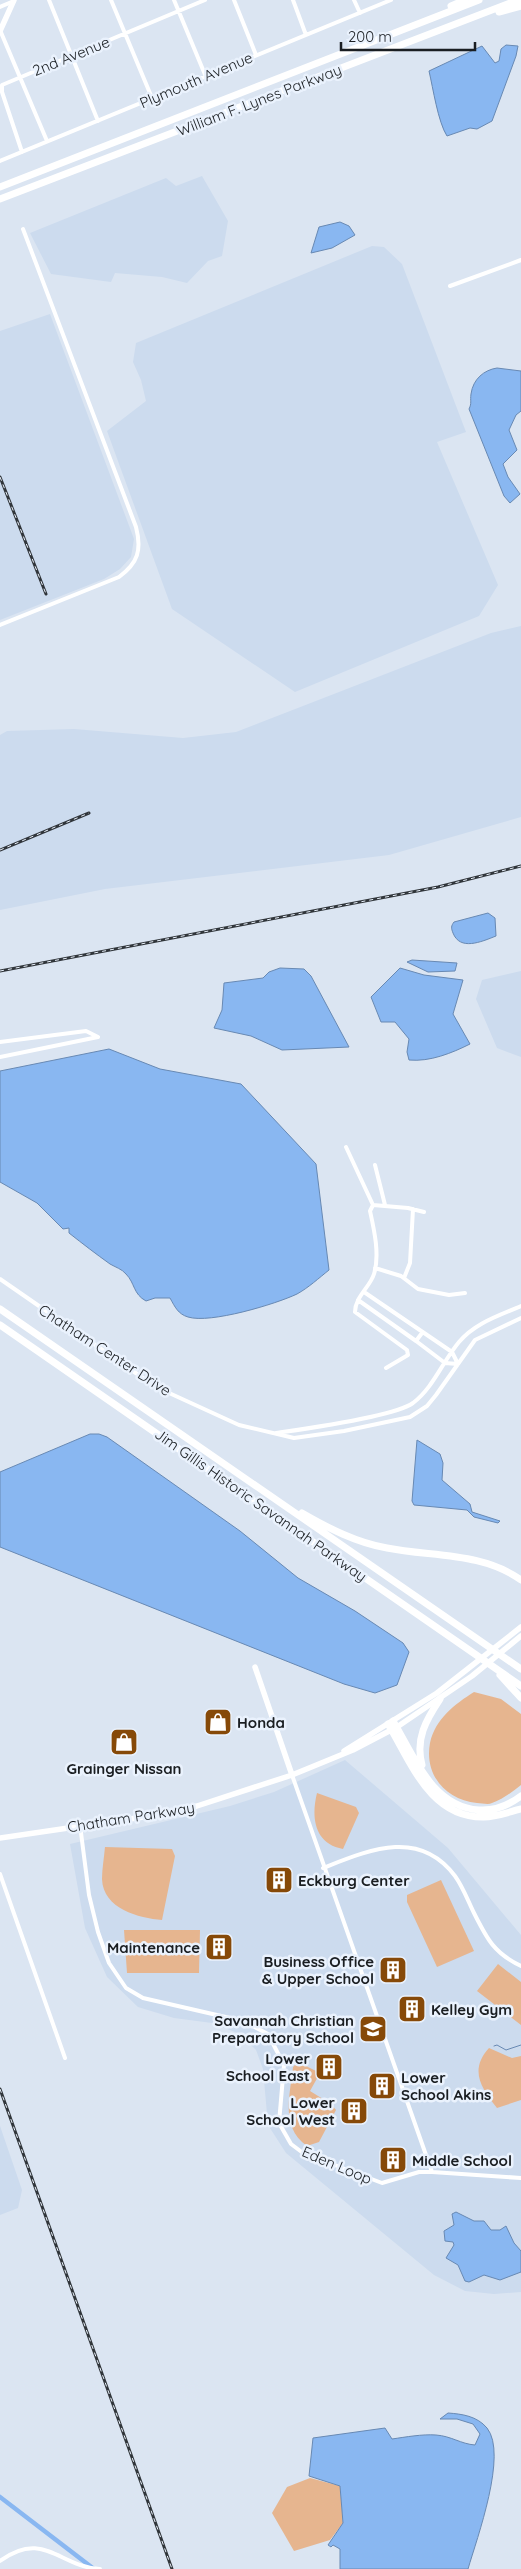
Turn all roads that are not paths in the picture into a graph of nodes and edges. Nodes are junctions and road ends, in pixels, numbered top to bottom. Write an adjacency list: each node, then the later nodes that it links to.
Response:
1 (14, 0): 14 (street); 18 (main road)
2 (49, 0): 23 (street)
3 (112, 0): 19 (street)
4 (174, 0): 15 (street)
5 (205, 0): 15 (street, 2nd Avenue)
6 (234, 0): 22 (street)
7 (293, 0): 20 (street)
8 (354, 0): 16 (street)
9 (391, 0): 16 (street, Plymouth Avenue)
10 (465, 0): 21 (highway)
11 (479, 0): 21 (highway, William F. Lynes Parkway)
12 (518, 0): 17 (highway, William F. Lynes Parkway)
13 (521, 6): 17 (highway)
14 (0, 7)
15 (179, 11): 19 (street, 2nd Avenue); 25 (street)
16 (360, 13): 20 (street, Plymouth Avenue)
17 (460, 23): 32 (highway, William F. Lynes Parkway)
18 (0, 31): 24 (street)
19 (126, 34): 23 (street, 2nd Avenue); 26 (street)
20 (306, 35): 22 (street, Plymouth Avenue)
21 (380, 38): 31 (highway, William F. Lynes Parkway)
22 (256, 55): 25 (street, Plymouth Avenue)
23 (71, 57): 24 (street, 2nd Avenue); 27 (street)
24 (20, 77): 28 (street); 29 (street, 2nd Avenue)
25 (206, 77): 26 (street, Plymouth Avenue)
26 (152, 98): 27 (street, Plymouth Avenue)
27 (98, 121): 28 (street, Plymouth Avenue)
28 (47, 142): 29 (street, Plymouth Avenue)
29 (22, 152): 30 (street, Plymouth Avenue)
30 (0, 161)
31 (0, 187)
32 (0, 199)
33 (23, 229): 36 (street)
34 (521, 260): 35 (street)
35 (450, 286)
36 (0, 625)
37 (0, 1042): 38 (street)
38 (0, 1057)
39 (346, 1147): 41 (street)
40 (375, 1165): 42 (street)
41 (373, 1205): 42 (street); 45 (street)
42 (385, 1205): 43 (street)
43 (413, 1209): 44 (street); 46 (street)
44 (424, 1212)
45 (376, 1268): 46 (street); 48 (street)
46 (404, 1278): 49 (street)
47 (0, 1280): 61 (street, Chatham Center Drive)
48 (364, 1292): 50 (street); 55 (street)
49 (465, 1293)
50 (358, 1300): 56 (street); 60 (street)
51 (521, 1306): 57 (street, Chatham Center Drive)
52 (0, 1309): 62 (highway, Jim Gillis Historic Savannah Parkway)
53 (521, 1318): 59 (street, Chatham Center Drive)
54 (0, 1325): 68 (highway, Jim Gillis Historic Savannah Parkway)
55 (422, 1333): 56 (street); 57 (street)
56 (416, 1341): 58 (street)
57 (452, 1352): 58 (street, Chatham Center Drive); 59 (street)
58 (445, 1363): 59 (street); 61 (street, Chatham Center Drive)
59 (458, 1364): 61 (street, Chatham Center Drive)
60 (386, 1368)
61 (271, 1434)
62 (271, 1495): 63 (highway); 69 (highway, Jim Gillis Historic Savannah Parkway)
63 (521, 1580)
64 (521, 1627): 66 (main road, Chatham Parkway)
65 (521, 1636): 66 (main road, Chatham Parkway)
66 (510, 1640): 72 (main road, Chatham Parkway); 73 (main road, Chatham Parkway)
67 (255, 1667): 74 (main road)
68 (493, 1667): 70 (highway, Jim Gillis Historic Savannah Parkway); 71 (highway)
69 (521, 1669)
70 (521, 1686)
71 (521, 1698)
72 (440, 1699): 73 (main road, Chatham Parkway); 75 (highway)
73 (392, 1726): 74 (main road, Chatham Parkway); 75 (highway); 77 (highway)
74 (292, 1775): 78 (main road, Chatham Parkway); 80 (street)
75 (428, 1780): 76 (highway)
76 (521, 1796)
77 (521, 1809)
78 (80, 1825): 79 (main road, Chatham Parkway); 84 (street, Eden Loop)
79 (0, 1838)
80 (323, 1868): 82 (street); 84 (street)
81 (0, 1874): 83 (street)
82 (521, 1966)
83 (65, 2058)
84 (432, 2172): 85 (street, Eden Loop)
85 (521, 2178)
86 (0, 2561): 87 (street)
87 (100, 2569)

